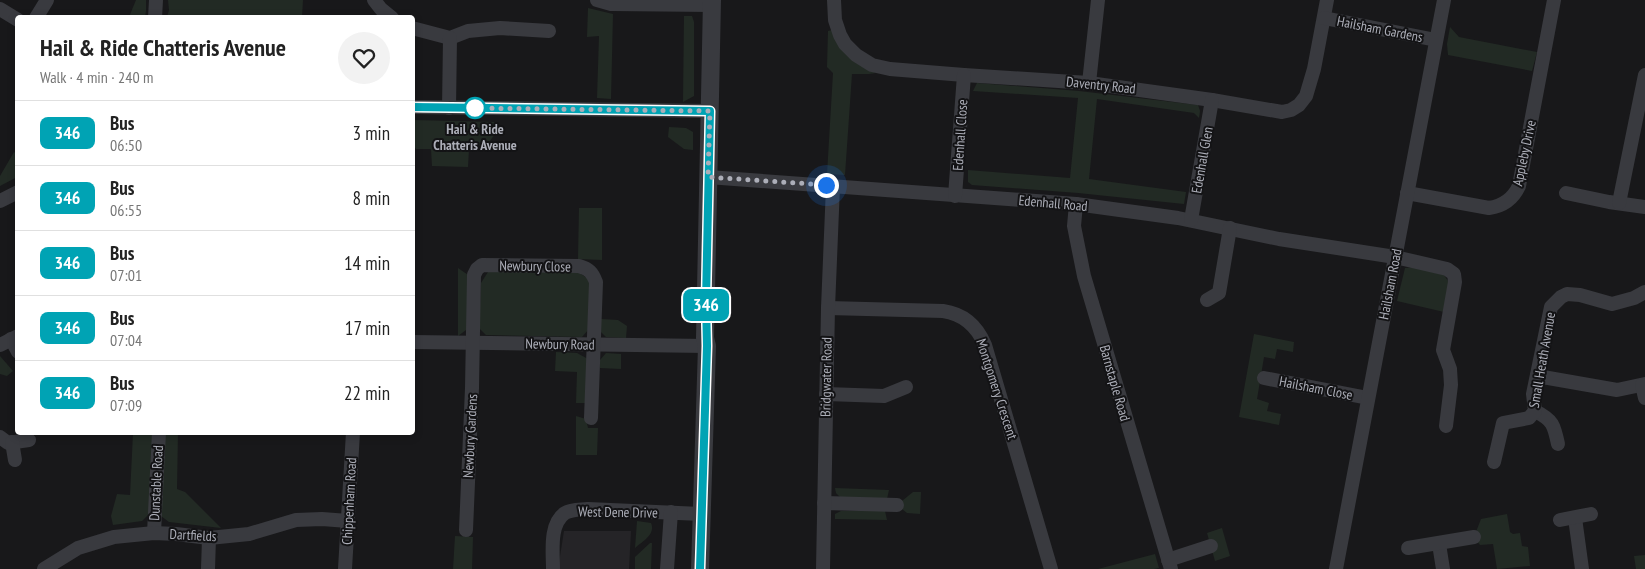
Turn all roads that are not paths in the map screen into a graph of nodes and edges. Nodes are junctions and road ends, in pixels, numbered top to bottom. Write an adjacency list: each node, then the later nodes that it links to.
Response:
1 (47, 0): 12 (street)
2 (156, 0): 13 (street)
3 (374, 0): 14 (street)
4 (597, 0): 10 (street)
5 (834, 0): 21 (street, Daventry Road)
6 (1098, 0): 23 (street)
7 (1327, 0): 16 (street, Daventry Road)
8 (1444, 0): 20 (street, Hailsham Road)
9 (1554, 0): 31 (street, Appleby Drive)
10 (712, 3): 27 (street)
11 (0, 9): 15 (street)
12 (38, 15)
13 (155, 15)
14 (388, 15)
15 (15, 18)
16 (1324, 18): 20 (street, Hailsham Gardens); 24 (street, Daventry Road)
17 (415, 29): 19 (street)
18 (548, 30): 19 (street)
19 (450, 38): 26 (street)
20 (1436, 40): 31 (street, Hailsham Road)
21 (964, 75): 23 (street, Daventry Road); 33 (street, Edenhall Close)
22 (1645, 75): 36 (street)
23 (1089, 83): 24 (street, Daventry Road)
24 (1212, 100): 39 (street, Edenhall Glen)
25 (415, 107): 26 (street)
26 (449, 108): 27 (street)
27 (710, 111): 28 (street)
28 (708, 177): 29 (street, Edenhall Road); 48 (street)
29 (833, 186): 33 (street, Edenhall Road); 44 (street, Bridgwater Road)
30 (15, 193): 34 (street)
31 (1407, 193): 41 (street, Hailsham Road)
32 (1566, 193): 36 (street)
33 (955, 196): 35 (street, Edenhall Road)
34 (0, 200)
35 (1076, 204): 39 (street, Edenhall Road); 80 (street, Barnstaple Road)
36 (1619, 204): 37 (street)
37 (1645, 207): 38 (street)
38 (1645, 211)
39 (1191, 220): 40 (street, Edenhall Road)
40 (1230, 228): 41 (street, Edenhall Road); 43 (street)
41 (1395, 257): 54 (street, Hailsham Road); 57 (street, Edenhall Road)
42 (1645, 292): 49 (street, Small Heath Avenue)
43 (1207, 300)
44 (828, 308): 53 (street, Bridgwater Road); 88 (street, Montgomery Crescent)
45 (415, 342): 46 (street, Newbury Road)
46 (474, 342): 47 (street, Newbury Road); 47 (street, Newbury Close); 73 (street, Newbury Gardens)
47 (594, 345): 48 (street, Newbury Road); 56 (street)
48 (707, 346): 68 (street)
49 (1538, 376): 52 (street); 55 (street, Small Heath Avenue)
50 (1264, 378): 54 (street, Hailsham Close)
51 (906, 387): 53 (street)
52 (1644, 389)
53 (826, 394): 65 (street, Bridgwater Road)
54 (1368, 398): 89 (street, Hailsham Road)
55 (1535, 411): 62 (street); 64 (street, Small Heath Avenue)
56 (591, 418)
57 (1446, 426)
58 (159, 435): 74 (street, Dunstable Road)
59 (353, 435): 72 (street, Chippenham Road)
60 (6, 440): 61 (street); 63 (street)
61 (29, 440)
62 (1558, 444)
63 (15, 460)
64 (1494, 462)
65 (824, 503): 66 (street); 87 (street, Bridgwater Road)
66 (897, 505)
67 (671, 512): 68 (street, West Dene Drive); 84 (street, West Dene Drive); 85 (street)
68 (701, 514): 86 (street)
69 (1591, 514): 70 (street)
70 (1575, 518): 71 (street); 91 (street)
71 (1560, 520)
72 (348, 521): 76 (street, Dartfields); 83 (street, Chippenham Road)
73 (466, 530)
74 (154, 533): 76 (street, Dartfields); 81 (street, Dartfields)
75 (1474, 537): 77 (street)
76 (209, 538): 82 (street)
77 (1439, 544): 79 (street); 90 (street)
78 (1211, 546): 80 (street, Barnstaple Road)
79 (1408, 548)
80 (1169, 564)
81 (44, 569)
82 (208, 569)
83 (345, 569)
84 (553, 569)
85 (667, 569)
86 (700, 569)
87 (823, 569)
88 (1051, 569)
89 (1336, 569)
90 (1443, 569)
91 (1582, 569)

